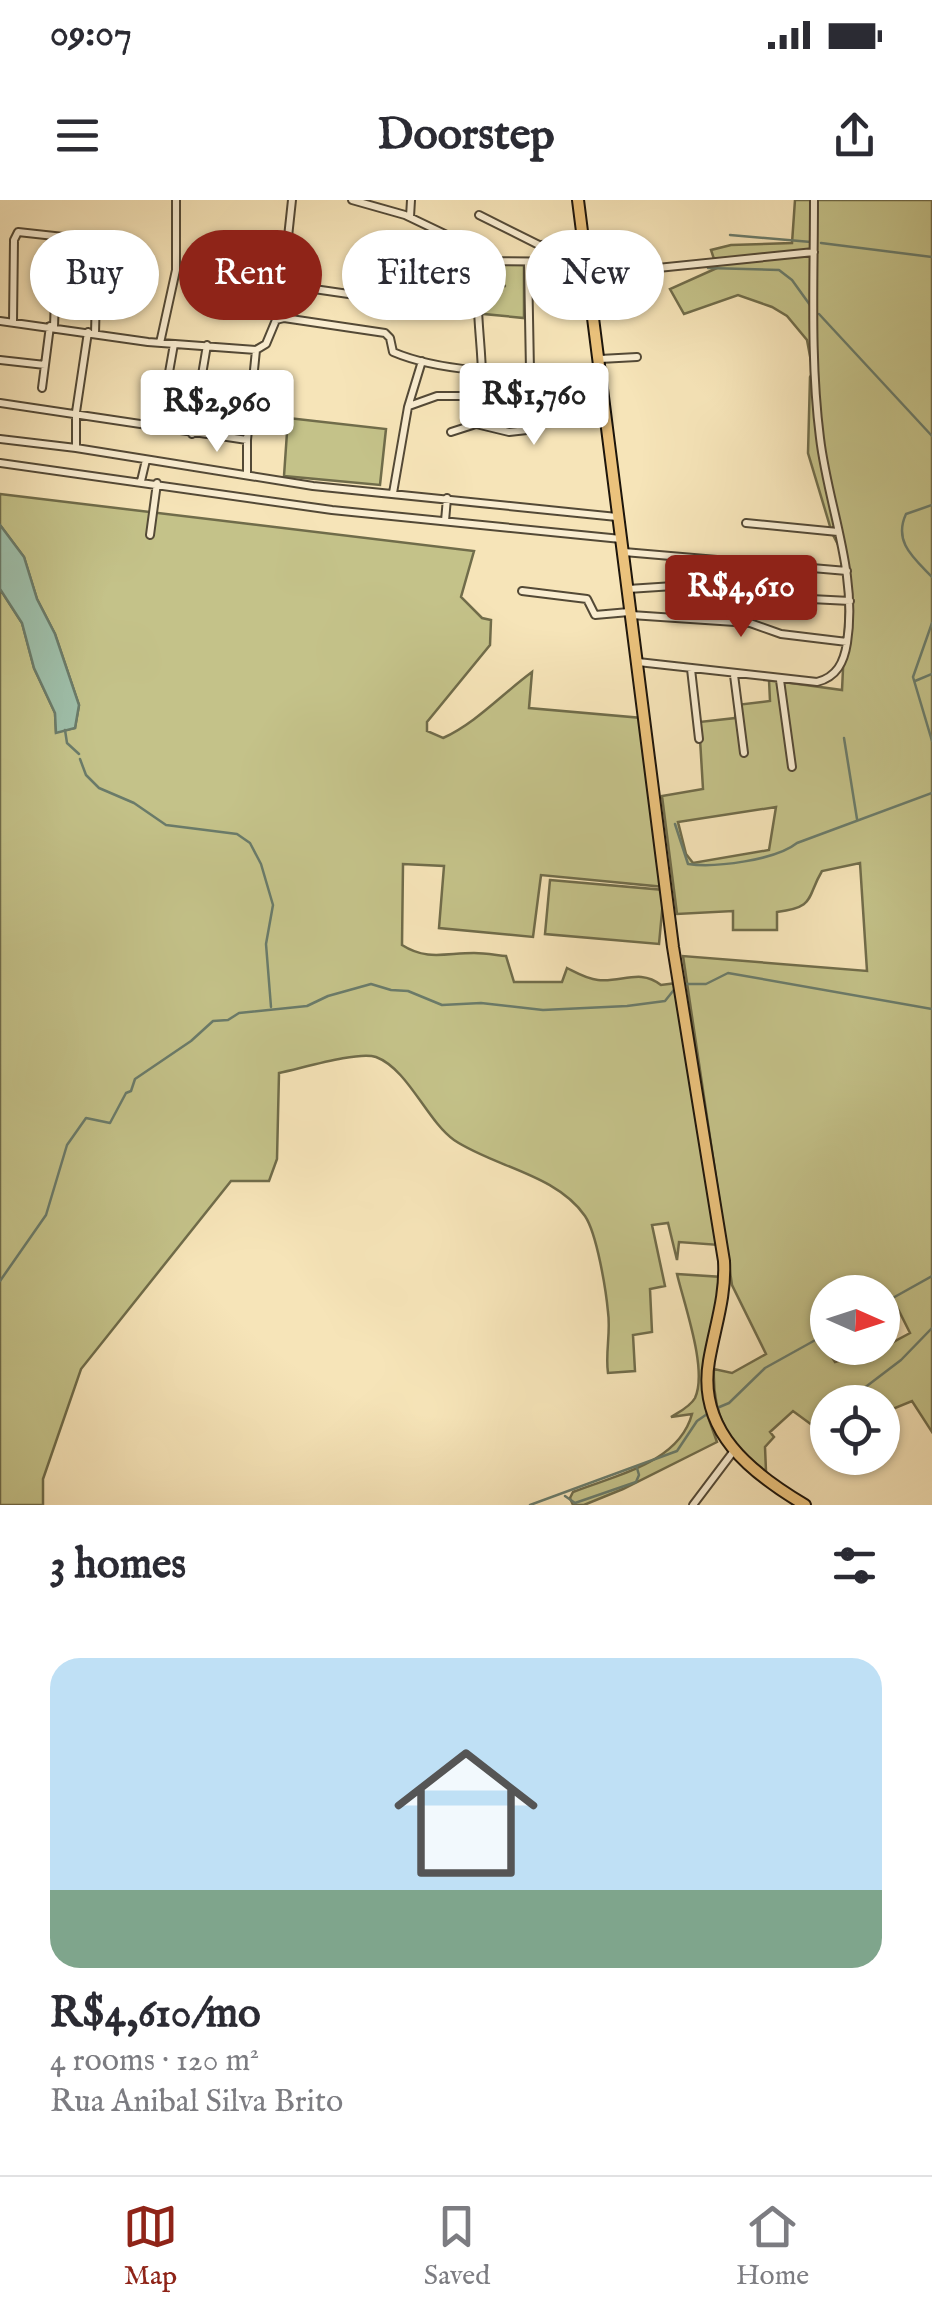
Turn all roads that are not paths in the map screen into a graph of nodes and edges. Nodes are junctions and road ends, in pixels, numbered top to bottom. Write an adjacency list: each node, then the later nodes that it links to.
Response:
1 (176, 200): 25 (street)
2 (292, 200): 9 (street)
3 (352, 200): 8 (street)
4 (578, 200): 11 (main road)
5 (814, 200): 14 (street)
6 (408, 201): 8 (street)
7 (480, 215): 13 (street)
8 (410, 217): 10 (street)
9 (289, 230)
10 (437, 230)
11 (583, 230)
12 (30, 232): 22 (street)
13 (526, 238)
14 (814, 252): 15 (street); 62 (street)
15 (664, 267)
16 (52, 320): 23 (street)
17 (92, 320): 24 (street)
18 (481, 320): 34 (street)
19 (529, 320): 35 (street)
20 (595, 320): 30 (main road)
21 (0, 321): 22 (street)
22 (13, 322): 23 (street)
23 (52, 326): 24 (street); 33 (street)
24 (91, 333): 25 (street); 44 (street)
25 (160, 343): 26 (street)
26 (174, 344): 27 (street); 46 (street)
27 (207, 345): 28 (street); 48 (street)
28 (256, 350): 32 (street); 50 (street)
29 (637, 357): 30 (street)
30 (600, 359): 36 (main road)
31 (0, 360): 33 (street)
32 (422, 361): 34 (street); 43 (street)
33 (45, 366): 37 (street)
34 (483, 370): 35 (street); 40 (street)
35 (530, 371): 36 (street)
36 (602, 374): 39 (main road)
37 (42, 388)
38 (555, 390): 39 (street)
39 (605, 392): 59 (main road)
40 (482, 396): 43 (street); 45 (street)
41 (0, 403): 44 (street)
42 (528, 403): 45 (street)
43 (408, 407): 57 (street)
44 (76, 412): 46 (street); 51 (street)
45 (476, 424): 47 (street)
46 (159, 428): 48 (street)
47 (452, 432)
48 (192, 434): 50 (street)
49 (0, 439): 51 (street)
50 (246, 440): 54 (street)
51 (76, 448): 52 (street)
52 (146, 460): 54 (street); 55 (street)
53 (0, 463): 55 (street)
54 (247, 475): 57 (street)
55 (141, 481): 56 (street)
56 (157, 483): 60 (street); 63 (street)
57 (393, 492): 58 (street)
58 (447, 498): 59 (street); 60 (street)
59 (618, 517): 64 (main road)
60 (444, 521): 64 (street)
61 (746, 524): 62 (street)
62 (838, 532): 66 (street)
63 (150, 535)
64 (621, 540): 65 (main road)
65 (623, 552): 66 (street); 67 (main road)
66 (847, 571): 69 (street)
67 (628, 590): 69 (street); 70 (main road)
68 (522, 591): 70 (street)
69 (850, 601): 71 (street)
70 (631, 613): 71 (street); 72 (main road)
71 (847, 642): 75 (street)
72 (638, 662): 73 (street); 79 (main road)
73 (691, 669): 74 (street); 76 (street)
74 (734, 674): 75 (street); 77 (street)
75 (780, 680): 78 (street)
76 (699, 738)
77 (744, 753)
78 (792, 767)
79 (733, 1452): 80 (main road); 81 (street)
80 (797, 1503)
81 (693, 1505)

